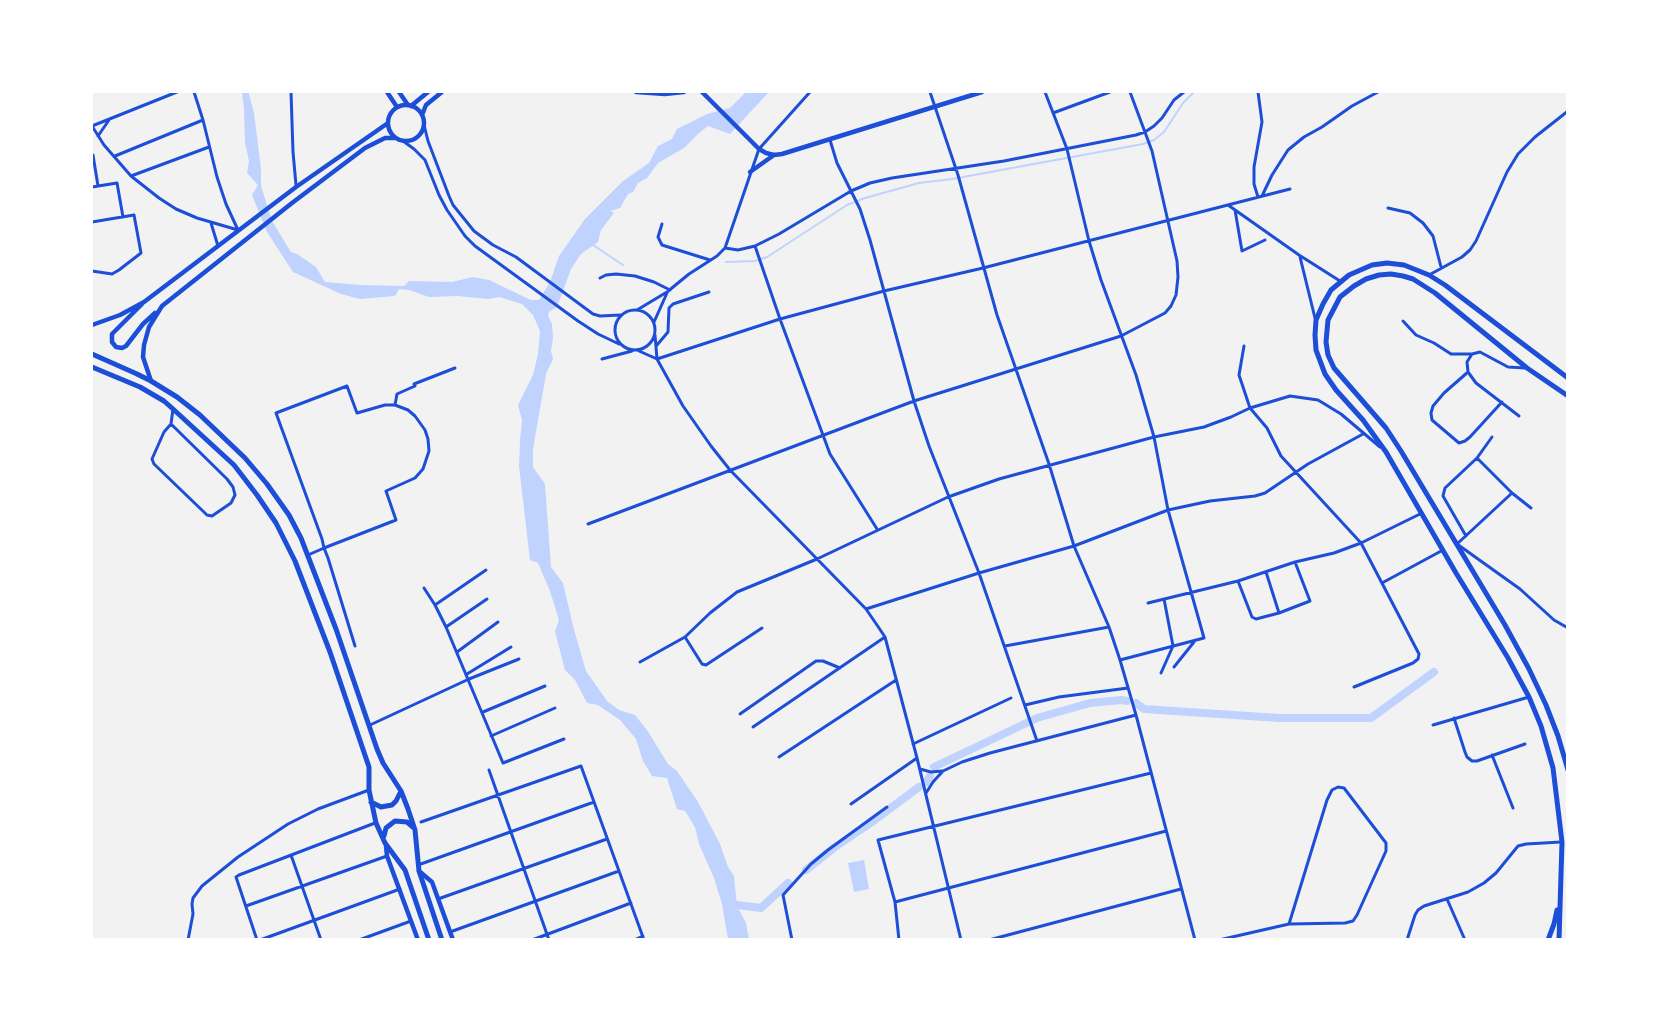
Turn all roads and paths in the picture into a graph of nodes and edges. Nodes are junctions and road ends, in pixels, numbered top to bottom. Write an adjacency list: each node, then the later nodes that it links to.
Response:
1 (177, 92): 27 (street)
2 (194, 92): 28 (street)
3 (291, 92): 48 (street)
4 (387, 92): 23 (main road)
5 (399, 92): 21 (main road)
6 (428, 92): 21 (main road)
7 (442, 92): 26 (main road)
8 (636, 92): 9 (main road)
9 (649, 92): 10 (main road)
10 (684, 92)
11 (810, 92): 38 (street)
12 (930, 92): 22 (street)
13 (982, 92): 22 (main road)
14 (1045, 92): 25 (street)
15 (1110, 92): 25 (street)
16 (1130, 92): 32 (street)
17 (1184, 92): 32 (street)
18 (1258, 92): 51 (street)
19 (1378, 92): 51 (street)
20 (703, 93): 38 (main road)
21 (409, 105): 23 (main road); 26 (main road)
22 (935, 106): 35 (main road); 43 (street)
23 (397, 107): 29 (main road)
24 (1568, 111): 68 (street)
25 (1053, 113): 39 (street)
26 (422, 115): 30 (main road)
27 (110, 119): 31 (street); 33 (street)
28 (203, 120): 37 (street); 42 (street)
29 (388, 123): 34 (main road); 48 (main road)
30 (424, 125): 36 (main road); 80 (street)
31 (92, 126): 33 (street)
32 (1145, 132): 39 (street); 56 (street)
33 (98, 136): 42 (street)
34 (396, 138): 36 (main road); 78 (main road)
35 (829, 138): 41 (main road); 50 (street)
36 (403, 141): 88 (street)
37 (209, 147): 45 (street); 60 (street)
38 (759, 148): 41 (main road); 44 (street)
39 (1068, 151): 43 (street); 62 (street)
40 (92, 155): 46 (street)
41 (774, 155): 44 (main road)
42 (115, 156): 45 (street)
43 (956, 168): 50 (street); 69 (street)
44 (750, 172): 65 (street)
45 (130, 176): 58 (street)
46 (98, 186): 47 (street); 55 (street)
47 (92, 187)
48 (296, 187): 60 (main road)
49 (1290, 189): 51 (street)
50 (851, 190): 64 (street); 75 (street)
51 (1260, 196): 52 (street)
52 (1228, 205): 54 (street); 56 (street)
53 (1388, 208): 68 (street)
54 (1235, 210): 61 (street); 66 (street)
55 (123, 217): 57 (street); 70 (street)
56 (1168, 220): 62 (street); 87 (street)
57 (92, 222)
58 (211, 223): 60 (street); 63 (street)
59 (662, 224): 67 (street)
60 (238, 230): 63 (main road)
61 (1265, 240)
62 (1089, 241): 69 (street); 87 (street)
63 (218, 246): 77 (main road)
64 (755, 246): 65 (street); 81 (street)
65 (725, 248): 67 (street)
66 (1299, 255): 73 (street); 82 (street)
67 (710, 261): 74 (street)
68 (1441, 267): 71 (street)
69 (983, 268): 75 (street); 99 (street)
70 (92, 271)
71 (1428, 274): 73 (highway); 101 (highway)
72 (600, 278): 74 (street)
73 (1340, 281): 82 (highway)
74 (668, 291): 79 (street); 84 (street)
75 (884, 291): 81 (street); 104 (street)
76 (709, 292): 89 (street)
77 (144, 302): 78 (main road); 85 (main road)
78 (162, 306): 102 (main road)
79 (637, 310): 80 (street); 84 (street)
80 (621, 315): 88 (street)
81 (780, 319): 95 (street); 112 (street)
82 (1316, 321): 115 (highway)
83 (1402, 321): 93 (street)
84 (654, 322): 86 (street)
85 (92, 325)
86 (655, 335): 89 (street); 91 (street)
87 (1121, 336): 99 (street); 113 (street)
88 (620, 344): 91 (street)
89 (656, 345): 95 (street)
90 (1244, 346): 107 (street)
91 (635, 350): 94 (street); 95 (street)
92 (92, 354): 102 (highway)
93 (1472, 354): 98 (street); 100 (street)
94 (602, 359)
95 (657, 359): 118 (street)
96 (92, 367): 108 (highway)
97 (455, 368): 106 (street)
98 (1527, 368): 103 (highway); 129 (highway)
99 (1016, 369): 104 (street); 117 (street)
100 (1468, 372): 105 (street); 105 (street)
101 (1568, 378)
102 (151, 381): 133 (highway)
103 (1568, 396)
104 (914, 401): 112 (street); 121 (street)
105 (1502, 402): 109 (street)
106 (395, 405): 131 (street); 131 (street)
107 (1250, 408): 111 (street); 113 (street); 119 (street)
108 (173, 409): 110 (street); 198 (highway)
109 (1518, 416)
110 (171, 424): 110 (street)
111 (1364, 434): 115 (street); 119 (street)
112 (822, 435): 118 (street); 126 (street)
113 (1154, 436): 117 (street); 123 (street)
114 (1492, 437): 116 (street)
115 (1386, 452): 124 (highway)
116 (1477, 458): 120 (street); 127 (street)
117 (1049, 464): 121 (street); 130 (street)
118 (730, 470): 125 (street); 134 (street)
119 (1296, 472): 123 (street); 128 (street)
120 (1512, 493): 122 (street); 127 (street)
121 (948, 497): 126 (street); 138 (street)
122 (1531, 508)
123 (1168, 510): 130 (street); 142 (street)
124 (1422, 513): 128 (street); 132 (highway)
125 (588, 524)
126 (877, 529): 134 (street)
127 (1467, 537): 129 (street)
128 (1361, 543): 135 (street); 140 (street)
129 (1457, 544): 153 (street); 196 (highway)
130 (1074, 546): 138 (street); 151 (street)
131 (324, 548): 133 (street); 157 (street)
132 (1443, 549): 140 (street); 174 (highway)
133 (308, 555): 182 (highway)
134 (816, 559): 147 (street); 154 (street)
135 (1295, 562): 137 (street); 148 (street)
136 (486, 570): 146 (street)
137 (1266, 572): 139 (street); 148 (street)
138 (979, 573): 147 (street); 158 (street)
139 (1238, 581): 142 (street); 148 (street)
140 (1382, 584): 172 (street)
141 (424, 588): 146 (street)
142 (1191, 592): 144 (street); 156 (street)
143 (487, 599): 150 (street)
144 (1164, 599): 145 (street); 159 (street)
145 (1148, 603)
146 (435, 605): 150 (street)
147 (866, 609): 155 (street)
148 (1279, 613)
149 (498, 622): 161 (street)
150 (446, 627): 161 (street)
151 (1109, 627): 158 (street); 163 (street)
152 (762, 628): 154 (street)
153 (1568, 628)
154 (685, 637): 164 (street)
155 (885, 638): 166 (street); 170 (street)
156 (1196, 640): 159 (street); 165 (street)
157 (355, 646)
158 (1005, 646): 176 (street)
159 (1173, 646): 163 (street); 167 (street)
160 (511, 647): 168 (street)
161 (457, 652): 168 (street)
162 (519, 659): 169 (street)
163 (1120, 660): 173 (street)
164 (640, 662)
165 (1174, 667)
166 (840, 668): 179 (street); 184 (street)
167 (1161, 672)
168 (466, 674): 169 (street)
169 (469, 679): 178 (street); 182 (street)
170 (896, 680): 188 (street); 191 (street)
171 (545, 686): 178 (street)
172 (1354, 687)
173 (1128, 688): 176 (street); 180 (street)
174 (1528, 697): 181 (street); 215 (highway)
175 (1011, 698): 188 (street)
176 (1025, 706): 187 (street)
177 (555, 708): 185 (street)
178 (483, 712): 185 (street)
179 (740, 714)
180 (1136, 715): 187 (street); 197 (street)
181 (1454, 718): 183 (street); 190 (street)
182 (368, 725): 199 (highway)
183 (1433, 725)
184 (753, 727)
185 (491, 736): 186 (street)
186 (564, 739)
187 (1037, 739): 195 (street)
188 (913, 744): 192 (street)
189 (1525, 744): 190 (street)
190 (1492, 755): 206 (street)
191 (779, 758)
192 (917, 758): 193 (street); 204 (street)
193 (920, 769): 195 (street); 201 (street)
194 (489, 770): 200 (street)
195 (943, 771): 201 (street)
196 (1568, 771)
197 (1151, 773): 209 (street); 212 (street)
198 (369, 790): 202 (highway); 238 (street)
199 (401, 791): 202 (highway); 210 (highway)
200 (498, 795): 203 (street); 207 (street); 211 (street)
201 (926, 795): 209 (street)
202 (371, 802): 208 (highway)
203 (594, 802): 211 (street); 213 (street)
204 (851, 804)
205 (887, 807): 249 (street)
206 (1513, 808)
207 (421, 822)
208 (376, 823): 214 (highway); 216 (street)
209 (933, 827): 222 (street); 230 (street)
210 (415, 830): 214 (highway); 218 (highway)
211 (511, 831): 218 (street); 219 (street)
212 (1166, 831): 222 (street); 224 (street)
213 (607, 839): 219 (street); 220 (street)
214 (384, 841): 217 (main road); 243 (highway)
215 (1562, 842): 225 (highway); 226 (street)
216 (291, 855): 221 (street); 231 (street)
217 (387, 856): 221 (street); 223 (main road)
218 (419, 868): 227 (main road); 244 (highway)
219 (524, 869): 227 (street); 228 (street)
220 (619, 871): 228 (street); 229 (street)
221 (302, 886): 231 (street); 232 (street)
222 (948, 888): 230 (street); 251 (street)
223 (400, 889): 232 (street); 233 (main road)
224 (1182, 889): 252 (street); 253 (street)
225 (1561, 894): 257 (highway); 258 (highway)
226 (1447, 898): 255 (street); 256 (street)
227 (438, 899): 235 (main road)
228 (536, 902): 235 (street); 236 (street)
229 (631, 903): 236 (street); 237 (street)
230 (895, 903): 250 (street)
231 (246, 906): 239 (street)
232 (314, 920): 239 (street); 240 (street)
233 (412, 920): 241 (street); 242 (main road)
234 (1288, 924): 234 (street); 254 (street)
235 (450, 932): 245 (main road)
236 (547, 934): 246 (street); 247 (street)
237 (644, 938): 248 (street)
238 (188, 939)
239 (259, 939)
240 (321, 939)
241 (359, 939)
242 (418, 939)
243 (429, 939)
244 (442, 939)
245 (453, 939)
246 (532, 939)
247 (549, 939)
248 (634, 939)
249 (792, 939)
250 (899, 939)
251 (961, 939)
252 (989, 939)
253 (1195, 939)
254 (1220, 939)
255 (1407, 939)
256 (1465, 939)
257 (1548, 939)
258 (1558, 939)

